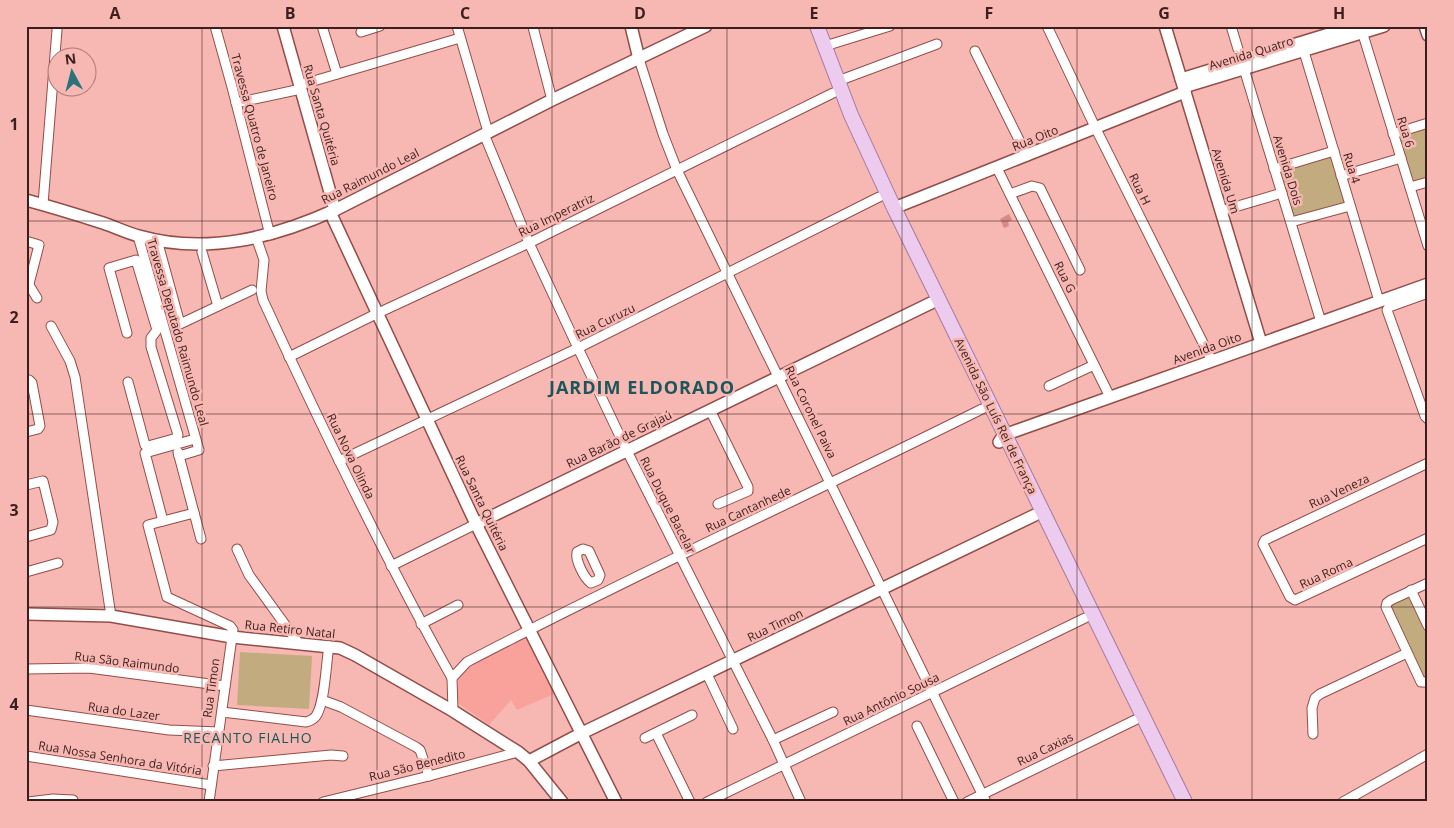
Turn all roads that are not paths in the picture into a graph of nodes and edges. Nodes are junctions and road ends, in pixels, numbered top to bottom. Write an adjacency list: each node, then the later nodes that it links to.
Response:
1 (215, 26): 34 (street, Travessa Quatro de Janeiro)
2 (283, 26): 31 (street, Rua Santa Quitéria)
3 (322, 26): 29 (street)
4 (380, 26): 20 (street)
5 (457, 26): 22 (street, Rua Duque Bacelar)
6 (631, 26): 27 (street, Rua Coronel Paiva)
7 (706, 26): 27 (street, Rua Raimundo Leal)
8 (808, 26): 32 (main road, Avenida São Luís Rei de França)
9 (817, 26): 24 (main road, Avenida São Luís Rei de França)
10 (890, 26): 18 (street)
11 (1048, 26): 36 (street, Rua H)
12 (1165, 26): 30 (street, Avenida Um)
13 (1231, 26): 28 (street, Avenida Dois)
14 (1384, 26): 17 (street, Avenida Quatro)
15 (1425, 26): 21 (street)
16 (533, 27): 33 (street)
17 (1359, 28): 25 (street, Avenida Quatro); 38 (street, Rua 6)
18 (869, 29): 24 (street)
19 (57, 30): 52 (street)
20 (361, 32)
21 (1428, 34)
22 (460, 38): 29 (street); 37 (street, Rua Duque Bacelar)
23 (937, 44): 32 (street, Rua Imperatriz)
24 (824, 46): 32 (main road, Avenida São Luís Rei de França)
25 (1303, 47): 28 (street, Avenida Quatro); 39 (street, Rua 4)
26 (975, 51): 40 (street)
27 (639, 59): 33 (street, Rua Raimundo Leal); 44 (street, Rua Coronel Paiva)
28 (1243, 65): 30 (street, Avenida Quatro); 43 (street, Avenida Dois)
29 (337, 74): 31 (street)
30 (1183, 86): 36 (street, Rua Oito); 56 (street, Avenida Um)
31 (300, 87): 34 (street); 55 (street, Rua Santa Quitéria)
32 (835, 87): 44 (street, Rua Imperatriz); 50 (main road, Avenida São Luís Rei de França); 54 (main road, Avenida São Luís Rei de França)
33 (552, 100): 37 (street, Rua Raimundo Leal)
34 (236, 103): 58 (street, Travessa Quatro de Janeiro)
35 (1428, 123): 38 (street)
36 (1096, 128): 40 (street, Rua Oito); 86 (street, Rua H)
37 (486, 133): 55 (street, Rua Raimundo Leal); 63 (street, Rua Duque Bacelar)
38 (1393, 134): 41 (street, Rua 6)
39 (1334, 152): 43 (street); 45 (street, Rua 4)
40 (1027, 156): 42 (street, Rua Oito)
41 (1401, 158): 45 (street); 47 (street, Rua 6)
42 (997, 168): 49 (street, Rua G); 54 (street, Rua Oito)
43 (1274, 169): 48 (street, Avenida Dois)
44 (677, 170): 63 (street, Rua Imperatriz); 67 (street, Rua Coronel Paiva)
45 (1341, 176): 53 (street, Rua 4)
46 (1428, 182): 47 (street)
47 (1410, 187): 64 (street, Rua 6)
48 (1282, 193): 56 (street); 57 (street, Avenida Dois)
49 (1010, 194): 66 (street); 87 (street, Rua G)
50 (879, 198): 67 (street, Rua Curuzu); 72 (main road, Avenida São Luís Rei de França)
51 (26, 200): 52 (street, Rua Raimundo Leal)
52 (43, 204): 59 (street, Rua Raimundo Leal)
53 (1350, 206): 57 (street); 73 (street, Rua 4)
54 (894, 208): 72 (main road, Avenida São Luís Rei de França)
55 (332, 211): 58 (street, Rua Raimundo Leal); 75 (street, Rua Santa Quitéria)
56 (1221, 212): 80 (street, Avenida Um)
57 (1290, 222): 76 (street, Avenida Dois)
58 (270, 235): 60 (street, Rua Raimundo Leal)
59 (138, 236): 61 (street, Rua Raimundo Leal); 79 (street, Travessa Deputado Raimundo Leal)
60 (256, 238): 61 (street, Rua Raimundo Leal); 84 (street, Rua Nova Olinda)
61 (156, 240): 74 (street)
62 (26, 241): 68 (street)
63 (529, 243): 75 (street, Rua Imperatriz); 82 (street, Rua Duque Bacelar)
64 (1428, 246)
65 (202, 252): 74 (street)
66 (1080, 270)
67 (729, 274): 82 (street, Rua Curuzu); 88 (street, Rua Coronel Paiva)
68 (27, 282): 71 (street)
69 (252, 290): 74 (street)
70 (1423, 290): 73 (street, Avenida Oito); 95 (street)
71 (37, 298)
72 (933, 298): 88 (street, Rua Barão de Grajaú); 93 (main road, Avenida São Luís Rei de França); 99 (main road, Avenida São Luís Rei de França)
73 (1379, 301): 76 (street, Avenida Oito)
74 (218, 306)
75 (376, 314): 84 (street, Rua Imperatriz); 96 (street, Rua Santa Quitéria)
76 (1321, 322): 80 (street, Avenida Oito)
77 (51, 326): 128 (street)
78 (127, 333): 81 (street)
79 (169, 342): 81 (street); 83 (street, Travessa Deputado Raimundo Leal)
80 (1261, 343): 86 (street, Avenida Oito)
81 (151, 347): 85 (street)
82 (578, 348): 96 (street, Rua Curuzu); 101 (street, Rua Duque Bacelar)
83 (172, 353): 85 (street); 98 (street, Travessa Deputado Raimundo Leal)
84 (289, 357): 103 (street, Rua Nova Olinda)
85 (154, 358): 90 (street)
86 (1212, 361): 92 (street, Avenida Oito)
87 (1094, 365): 91 (street); 92 (street, Rua G)
88 (778, 377): 94 (street, Rua Barão de Grajaú); 105 (street, Rua Coronel Paiva)
89 (26, 381): 97 (street)
90 (128, 382)
91 (1049, 386)
92 (1110, 397): 99 (street, Avenida Oito)
93 (982, 409): 99 (main road, Avenida São Luís Rei de França); 105 (street, Rua Cantanhede)
94 (710, 410): 101 (street, Rua Barão de Grajaú); 107 (street)
95 (1428, 419)
96 (426, 420): 103 (street, Rua Curuzu); 111 (street, Rua Santa Quitéria)
97 (26, 432)
98 (195, 437): 100 (street); 102 (street)
99 (1002, 438): 109 (main road, Avenida São Luís Rei de França); 182 (main road, Avenida São Luís Rei de França)
100 (176, 444): 102 (street); 110 (street)
101 (627, 450): 111 (street, Rua Barão de Grajaú); 117 (street, Rua Duque Bacelar)
102 (179, 456): 108 (street)
103 (339, 461): 119 (street, Rua Nova Olinda)
104 (1428, 463): 115 (street, Rua Veneza)
105 (830, 484): 117 (street, Rua Cantanhede); 123 (street, Rua Coronel Paiva)
106 (26, 485): 112 (street)
107 (718, 504)
108 (194, 513): 110 (street); 114 (street)
109 (1035, 515): 123 (street, Rua Timon); 129 (main road, Avenida São Luís Rei de França)
110 (163, 521): 133 (street)
111 (476, 524): 119 (street, Rua Barão de Grajaú); 132 (street, Rua Santa Quitéria)
112 (26, 537)
113 (1428, 538): 115 (street, Rua Roma)
114 (201, 539)
115 (1263, 544)
116 (238, 548): 134 (street)
117 (679, 556): 125 (street, Rua Cantanhede); 137 (street, Rua Duque Bacelar)
118 (58, 563): 120 (street)
119 (391, 566): 130 (street, Rua Nova Olinda)
120 (26, 572)
121 (598, 580): 125 (street)
122 (1428, 583): 124 (street)
123 (882, 588): 137 (street, Rua Timon); 143 (street, Rua Coronel Paiva)
124 (1411, 590): 131 (street); 136 (street)
125 (604, 592): 132 (street, Rua Cantanhede)
126 (458, 606): 130 (street)
127 (26, 614): 128 (street, Rua Retiro Natal)
128 (111, 616): 133 (street, Rua Retiro Natal)
129 (1085, 618): 143 (street, Rua Antônio Sousa); 150 (main road, Avenida São Luís Rei de França)
130 (421, 624): 140 (street, Rua Nova Olinda)
131 (1428, 626)
132 (529, 630): 140 (street, Rua Cantanhede); 155 (street, Rua Santa Quitéria)
133 (232, 637): 134 (street, Rua Retiro Natal); 142 (street, Rua Timon)
134 (300, 644): 135 (street, Rua Retiro Natal)
135 (329, 646): 144 (street); 146 (street, Rua Retiro Natal)
136 (1407, 653): 141 (street); 156 (street)
137 (733, 661): 139 (street, Rua Timon); 158 (street, Rua Duque Bacelar)
138 (26, 669): 142 (street, Rua São Raimundo)
139 (707, 674): 152 (street); 155 (street, Rua Timon)
140 (452, 678): 146 (street)
141 (1428, 682)
142 (225, 686): 147 (street, Rua Timon)
143 (932, 693): 164 (street, Rua Antônio Sousa); 168 (street, Rua Coronel Paiva)
144 (322, 700): 147 (street); 166 (street)
145 (26, 710): 153 (street, Rua do Lazer)
146 (453, 711): 159 (street, Rua Retiro Natal)
147 (222, 712): 153 (street, Rua Timon)
148 (833, 712): 158 (street)
149 (692, 715): 154 (street)
150 (1135, 720): 168 (street, Rua Caxias); 181 (main road, Avenida São Luís Rei de França)
151 (917, 726): 179 (street)
152 (734, 728)
153 (219, 732): 165 (street, Rua Timon)
154 (656, 732): 157 (street); 176 (street)
155 (582, 733): 163 (street, Rua Timon); 175 (street, Rua Santa Quitéria)
156 (1313, 734)
157 (645, 738)
158 (772, 740): 164 (street, Rua Duque Bacelar)
159 (518, 752): 163 (street, Rua Retiro Natal); 166 (street, Rua São Benedito)
160 (1428, 754): 183 (street)
161 (26, 756): 167 (street, Rua Nossa Senhora da Vitória)
162 (343, 756): 165 (street)
163 (529, 761): 174 (street, Rua Retiro Natal)
164 (784, 764): 169 (street, Rua Antônio Sousa); 178 (street, Rua Duque Bacelar)
165 (213, 766): 167 (street, Rua Timon)
166 (429, 776): 173 (street, Rua São Benedito)
167 (211, 785): 172 (street, Rua Timon)
168 (984, 798): 180 (street, Rua Caxias)
169 (721, 799): 177 (street, Rua Antônio Sousa)
170 (73, 800): 171 (street)
171 (28, 802)
172 (209, 802)
173 (323, 802)
174 (562, 802)
175 (616, 802)
176 (690, 802)
177 (707, 802)
178 (801, 802)
179 (954, 802)
180 (967, 802)
181 (1176, 802)
182 (1185, 802)
183 (1343, 802)

